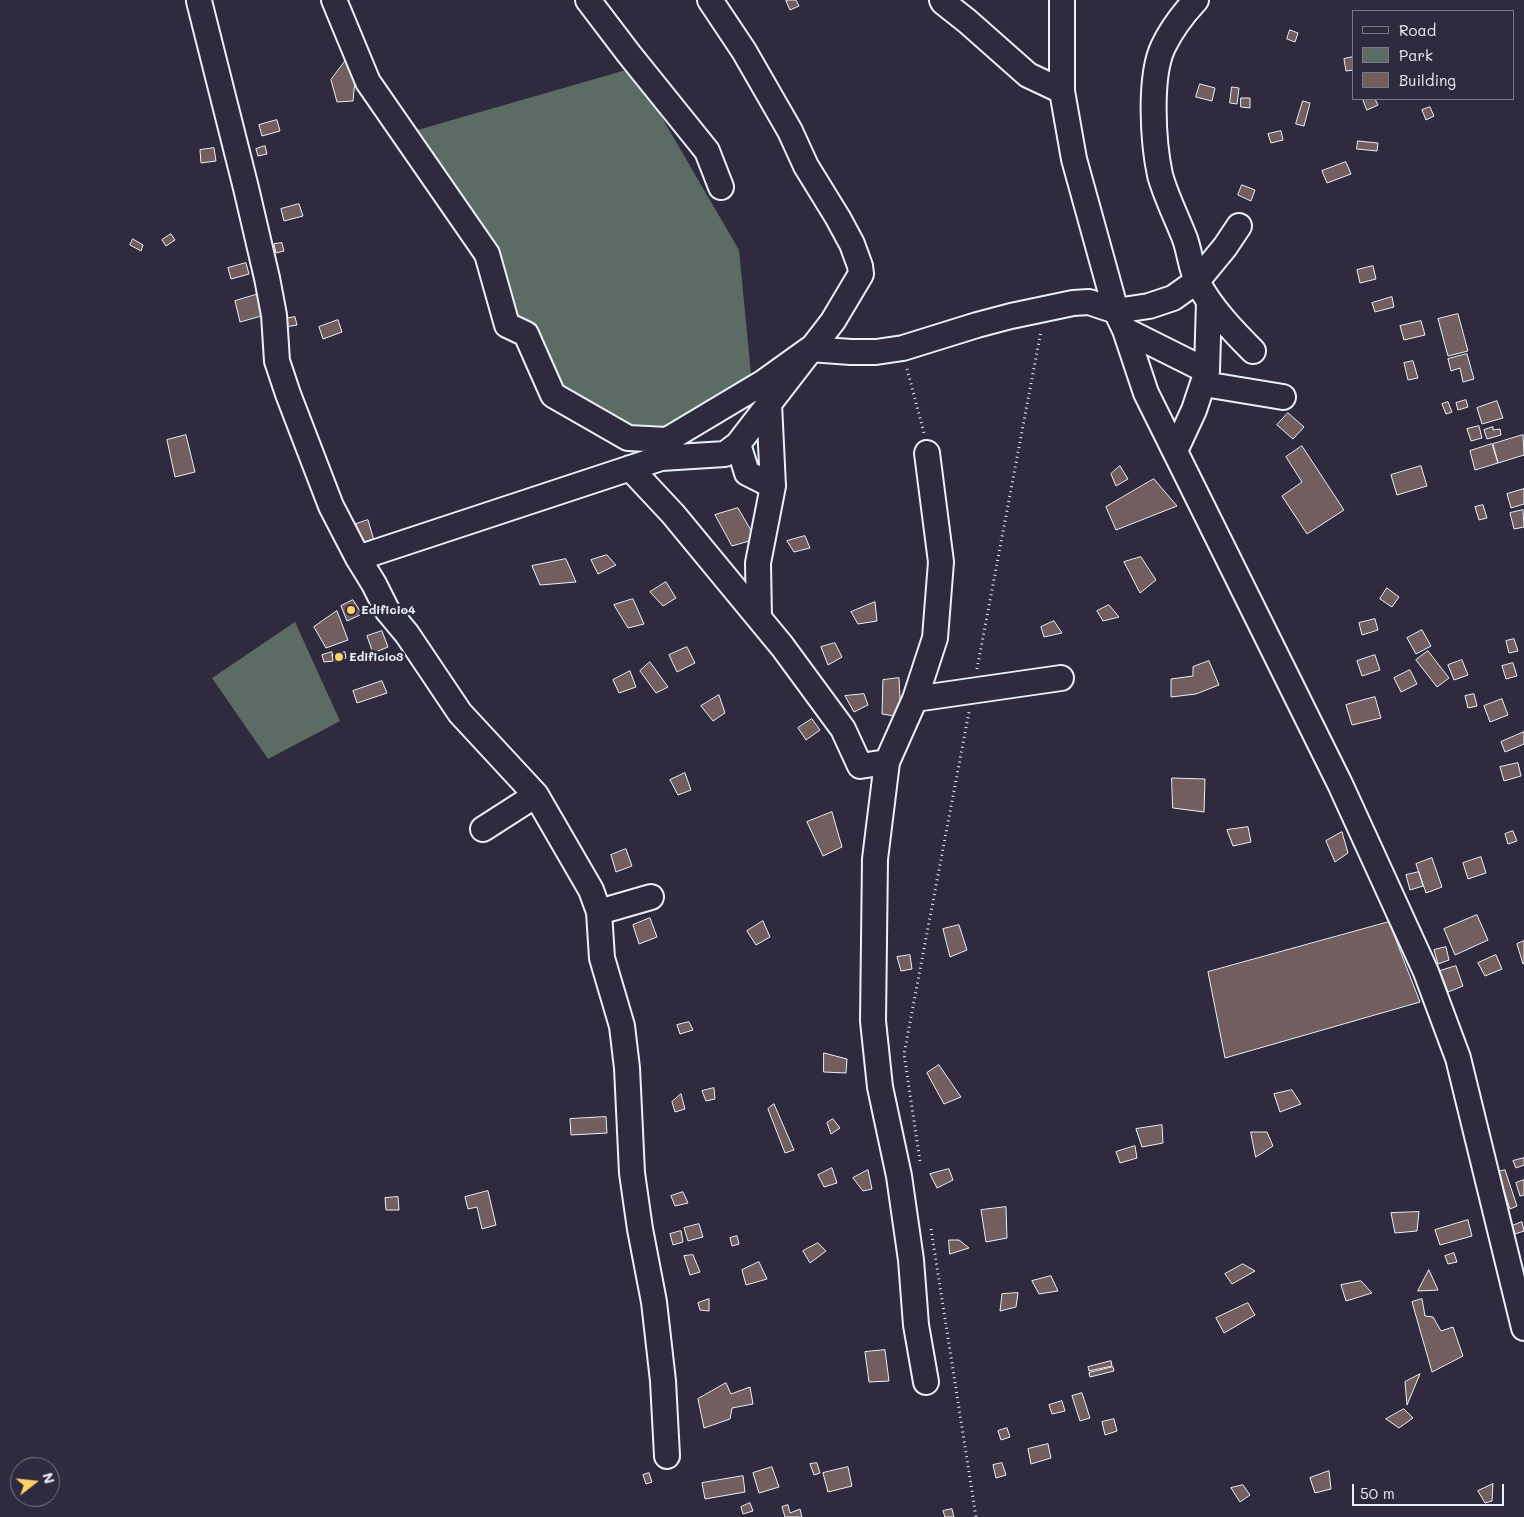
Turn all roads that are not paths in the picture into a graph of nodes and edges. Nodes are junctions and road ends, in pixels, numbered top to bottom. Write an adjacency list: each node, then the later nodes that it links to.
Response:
1 (334, 0): 13 (street)
2 (588, 0): 9 (street)
3 (710, 0): 13 (street)
4 (942, 0): 8 (street)
5 (1062, 0): 8 (street)
6 (1196, 0): 11 (street)
7 (199, 1): 23 (street)
8 (1062, 91): 12 (street)
9 (721, 187)
10 (1239, 226): 11 (street)
11 (1203, 291): 12 (street); 14 (street); 15 (street)
12 (1120, 321): 13 (street); 15 (street); 19 (street)
13 (810, 349): 17 (street)
14 (1253, 351)
15 (1206, 378): 16 (street); 19 (street)
16 (1283, 397)
17 (769, 404): 18 (street); 22 (street)
18 (738, 444): 21 (street); 22 (street)
19 (1175, 451): 34 (street)
20 (927, 453): 26 (street)
21 (630, 468): 23 (street); 24 (street)
22 (773, 486): 24 (street)
23 (358, 558): 29 (street)
24 (759, 618): 28 (street)
25 (1061, 678): 26 (street)
26 (915, 699): 27 (street)
27 (887, 762): 28 (street); 30 (street)
28 (860, 766): 30 (street)
29 (536, 795): 31 (street); 33 (street)
30 (881, 812): 35 (street)
31 (483, 829)
32 (651, 897): 33 (street)
33 (600, 912): 36 (street)
34 (1524, 1328)
35 (926, 1382)
36 (667, 1456)

